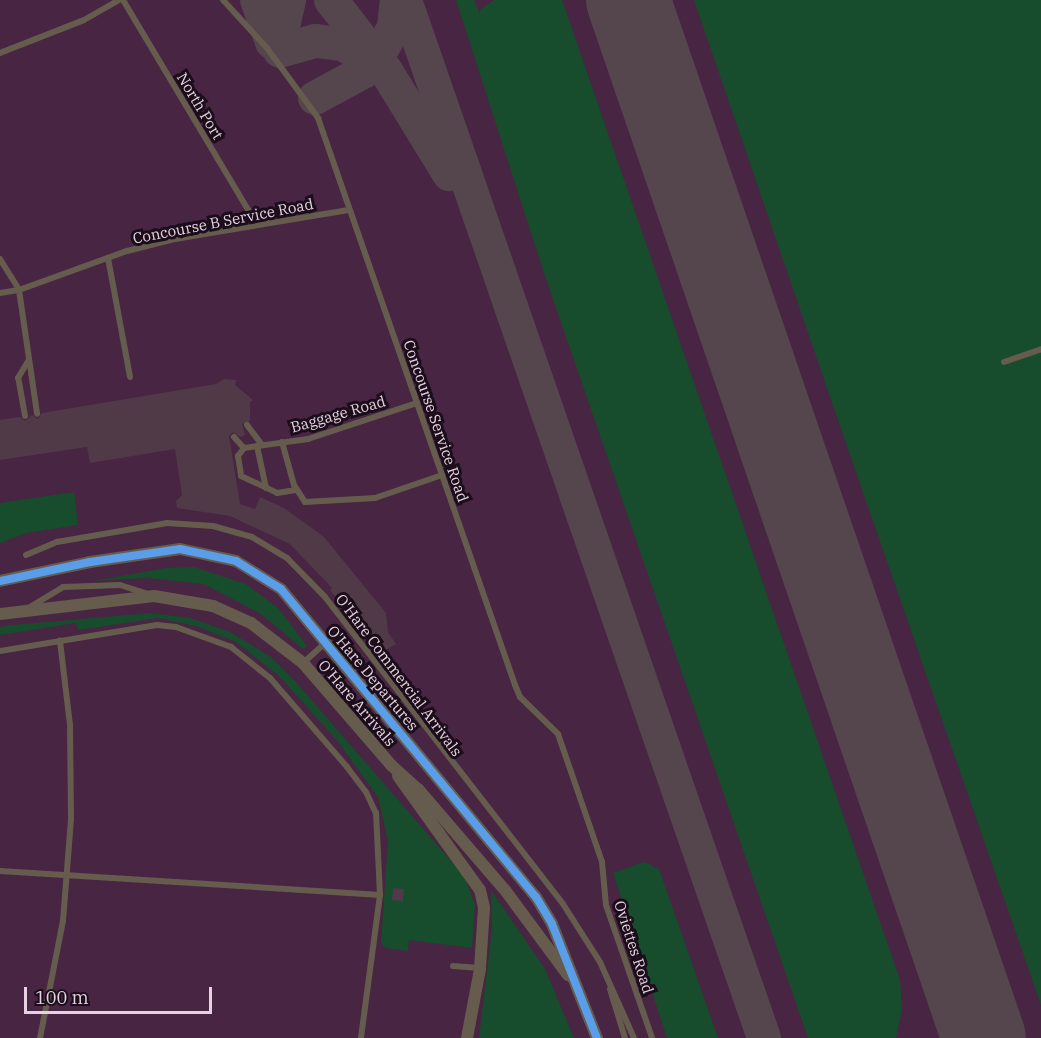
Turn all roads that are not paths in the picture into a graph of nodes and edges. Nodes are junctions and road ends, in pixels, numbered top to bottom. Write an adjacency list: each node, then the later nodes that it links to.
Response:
1 (121, 0): 3 (lane); 5 (lane, North Port)
2 (223, 0): 4 (lane, Concourse Service Road)
3 (0, 53)
4 (349, 210): 5 (lane, Concourse B Service Road); 14 (lane, Concourse Service Road)
5 (256, 225): 6 (lane, Concourse B Service Road)
6 (108, 258): 8 (lane, Concourse B Service Road); 13 (lane)
7 (0, 259): 8 (lane)
8 (19, 290): 9 (lane, Concourse B Service Road); 11 (lane)
9 (0, 293)
10 (1041, 349): 12 (lane)
11 (29, 359): 15 (lane); 16 (lane)
12 (1004, 362)
13 (130, 377)
14 (417, 403): 19 (lane, Baggage Road); 22 (lane, Concourse Service Road)
15 (38, 414)
16 (25, 416)
17 (248, 425): 20 (lane)
18 (234, 437): 21 (lane)
19 (282, 442): 20 (lane, Baggage Road); 24 (lane)
20 (259, 445): 21 (lane, Baggage Road); 23 (lane)
21 (244, 448): 23 (lane)
22 (442, 475): 24 (lane); 35 (lane, Concourse Service Road)
23 (266, 488): 24 (lane)
24 (296, 490)
25 (26, 555): 41 (lane, O'Hare Commercial Arrivals)
26 (0, 581): 31 (street, O'Hare Departures)
27 (154, 596): 28 (street, O'Hare Arrivals); 28 (lane); 33 (street, O'Hare Arrivals)
28 (24, 611): 29 (street, O'Hare Arrivals)
29 (0, 614)
30 (60, 641): 32 (lane); 37 (lane); 38 (lane)
31 (326, 642): 33 (lane); 42 (street, O'Hare Departures)
32 (0, 651)
33 (303, 663): 34 (street, O'Hare Arrivals)
34 (392, 765): 40 (street); 42 (street, O'Hare Arrivals)
35 (602, 862): 49 (lane, Oviettes Road)
36 (0, 871): 37 (lane)
37 (67, 875): 38 (lane); 43 (lane)
38 (380, 896): 44 (lane)
39 (453, 966): 40 (lane)
40 (480, 969): 45 (street)
41 (604, 971): 47 (lane); 48 (lane, O'Hare Commercial Arrivals)
42 (579, 991): 46 (street)
43 (40, 1038)
44 (361, 1038)
45 (467, 1038)
46 (597, 1038)
47 (625, 1038)
48 (634, 1038)
49 (652, 1038)

